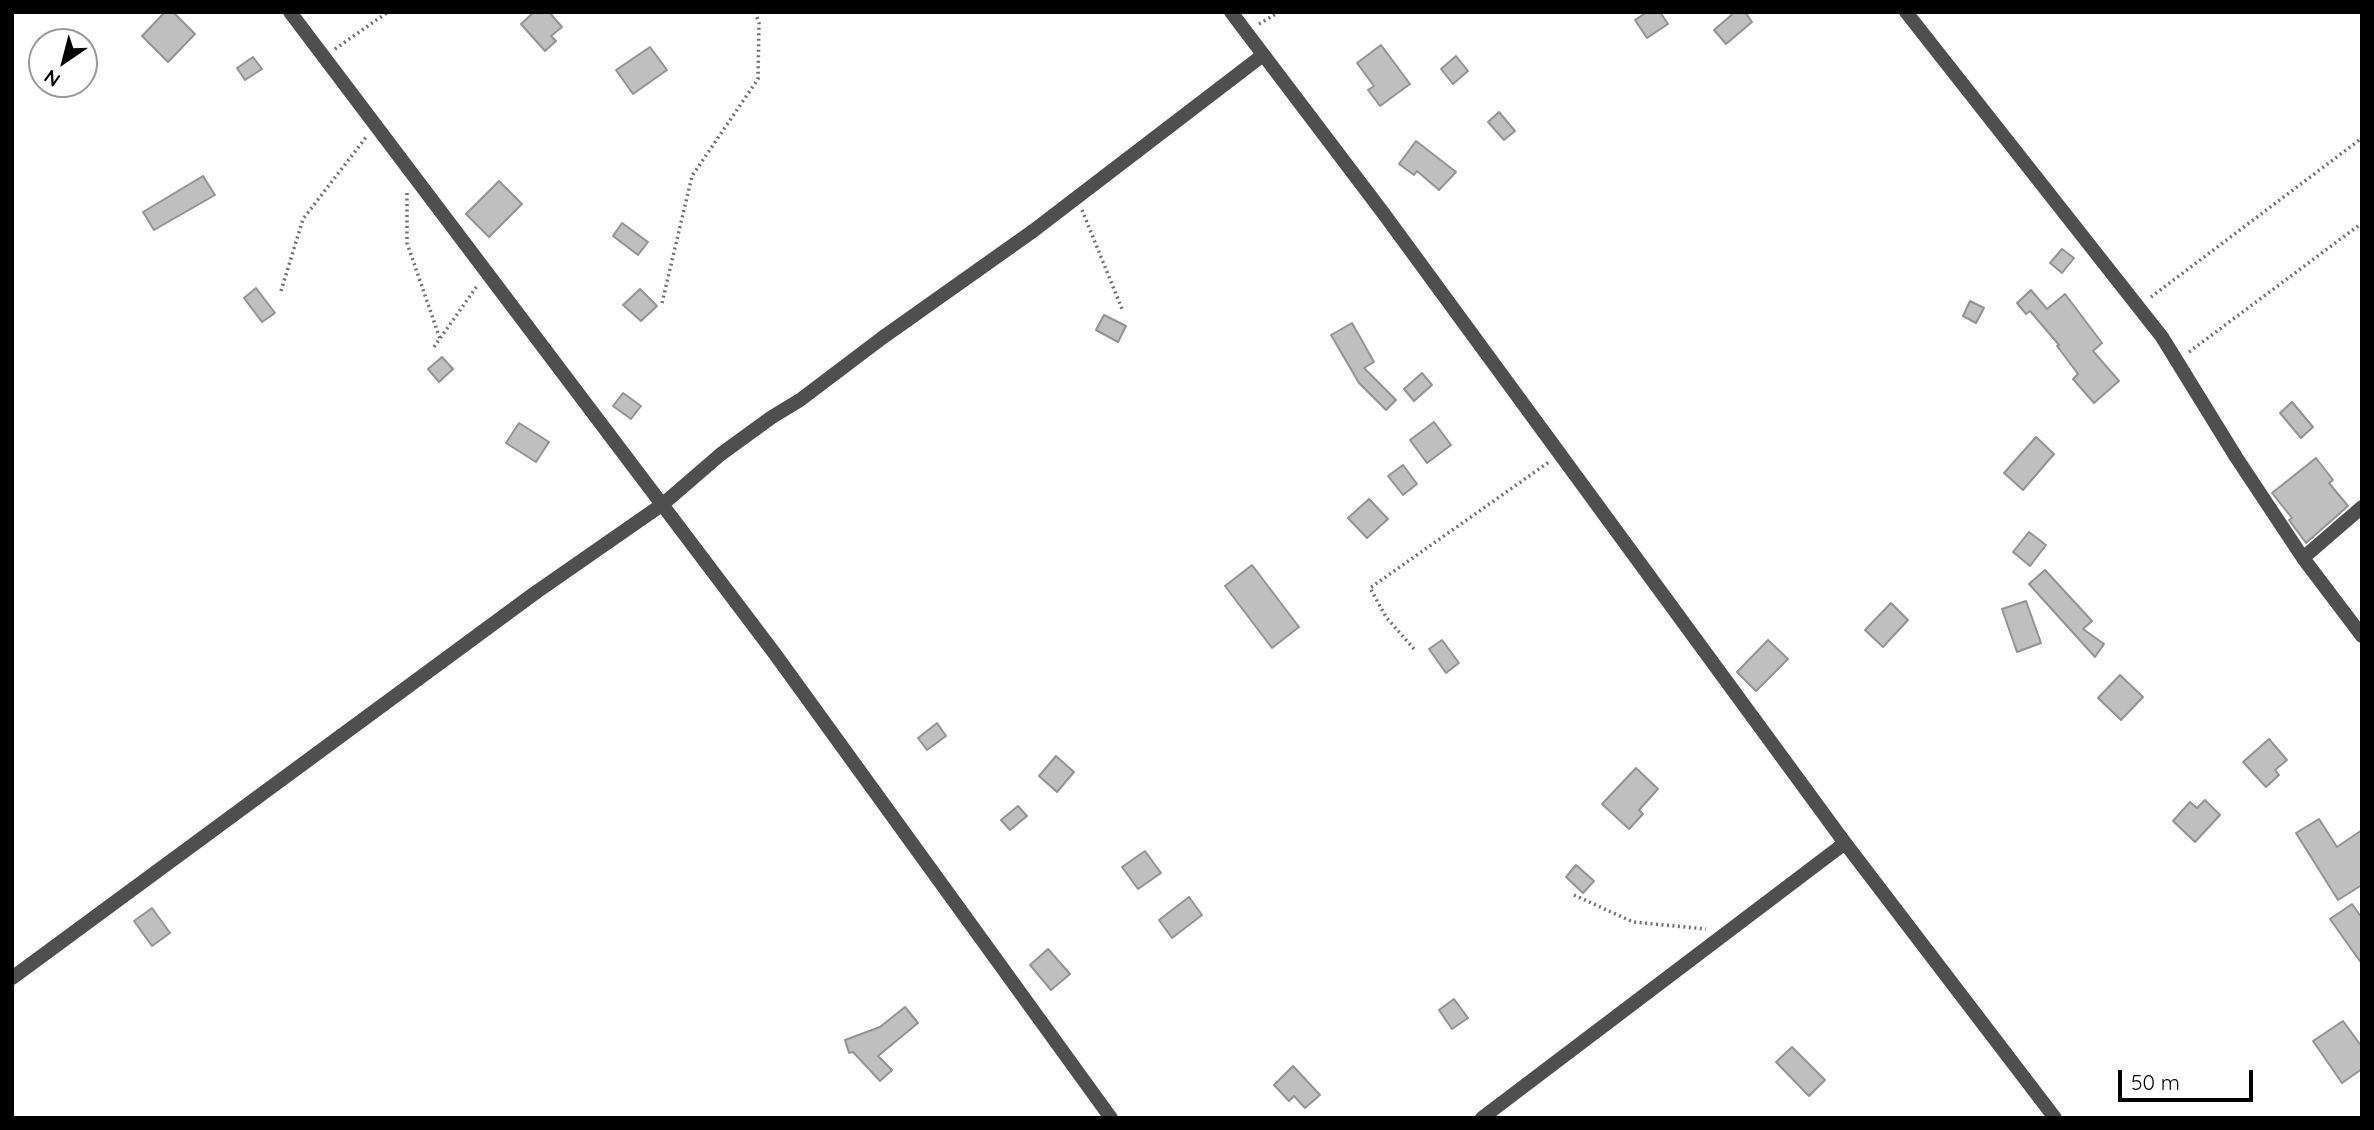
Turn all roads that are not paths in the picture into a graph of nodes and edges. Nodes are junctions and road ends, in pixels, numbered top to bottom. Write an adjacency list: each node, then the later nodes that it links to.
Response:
1 (290, 12): 5 (street)
2 (1231, 12): 4 (street)
3 (1906, 12): 7 (street)
4 (1263, 55): 5 (street); 9 (street)
5 (663, 504): 10 (street); 11 (street)
6 (2362, 508): 7 (street)
7 (2303, 558): 8 (street)
8 (2362, 636)
9 (1845, 843): 12 (street); 13 (street)
10 (12, 978)
11 (1111, 1118)
12 (1482, 1118)
13 (2055, 1118)

